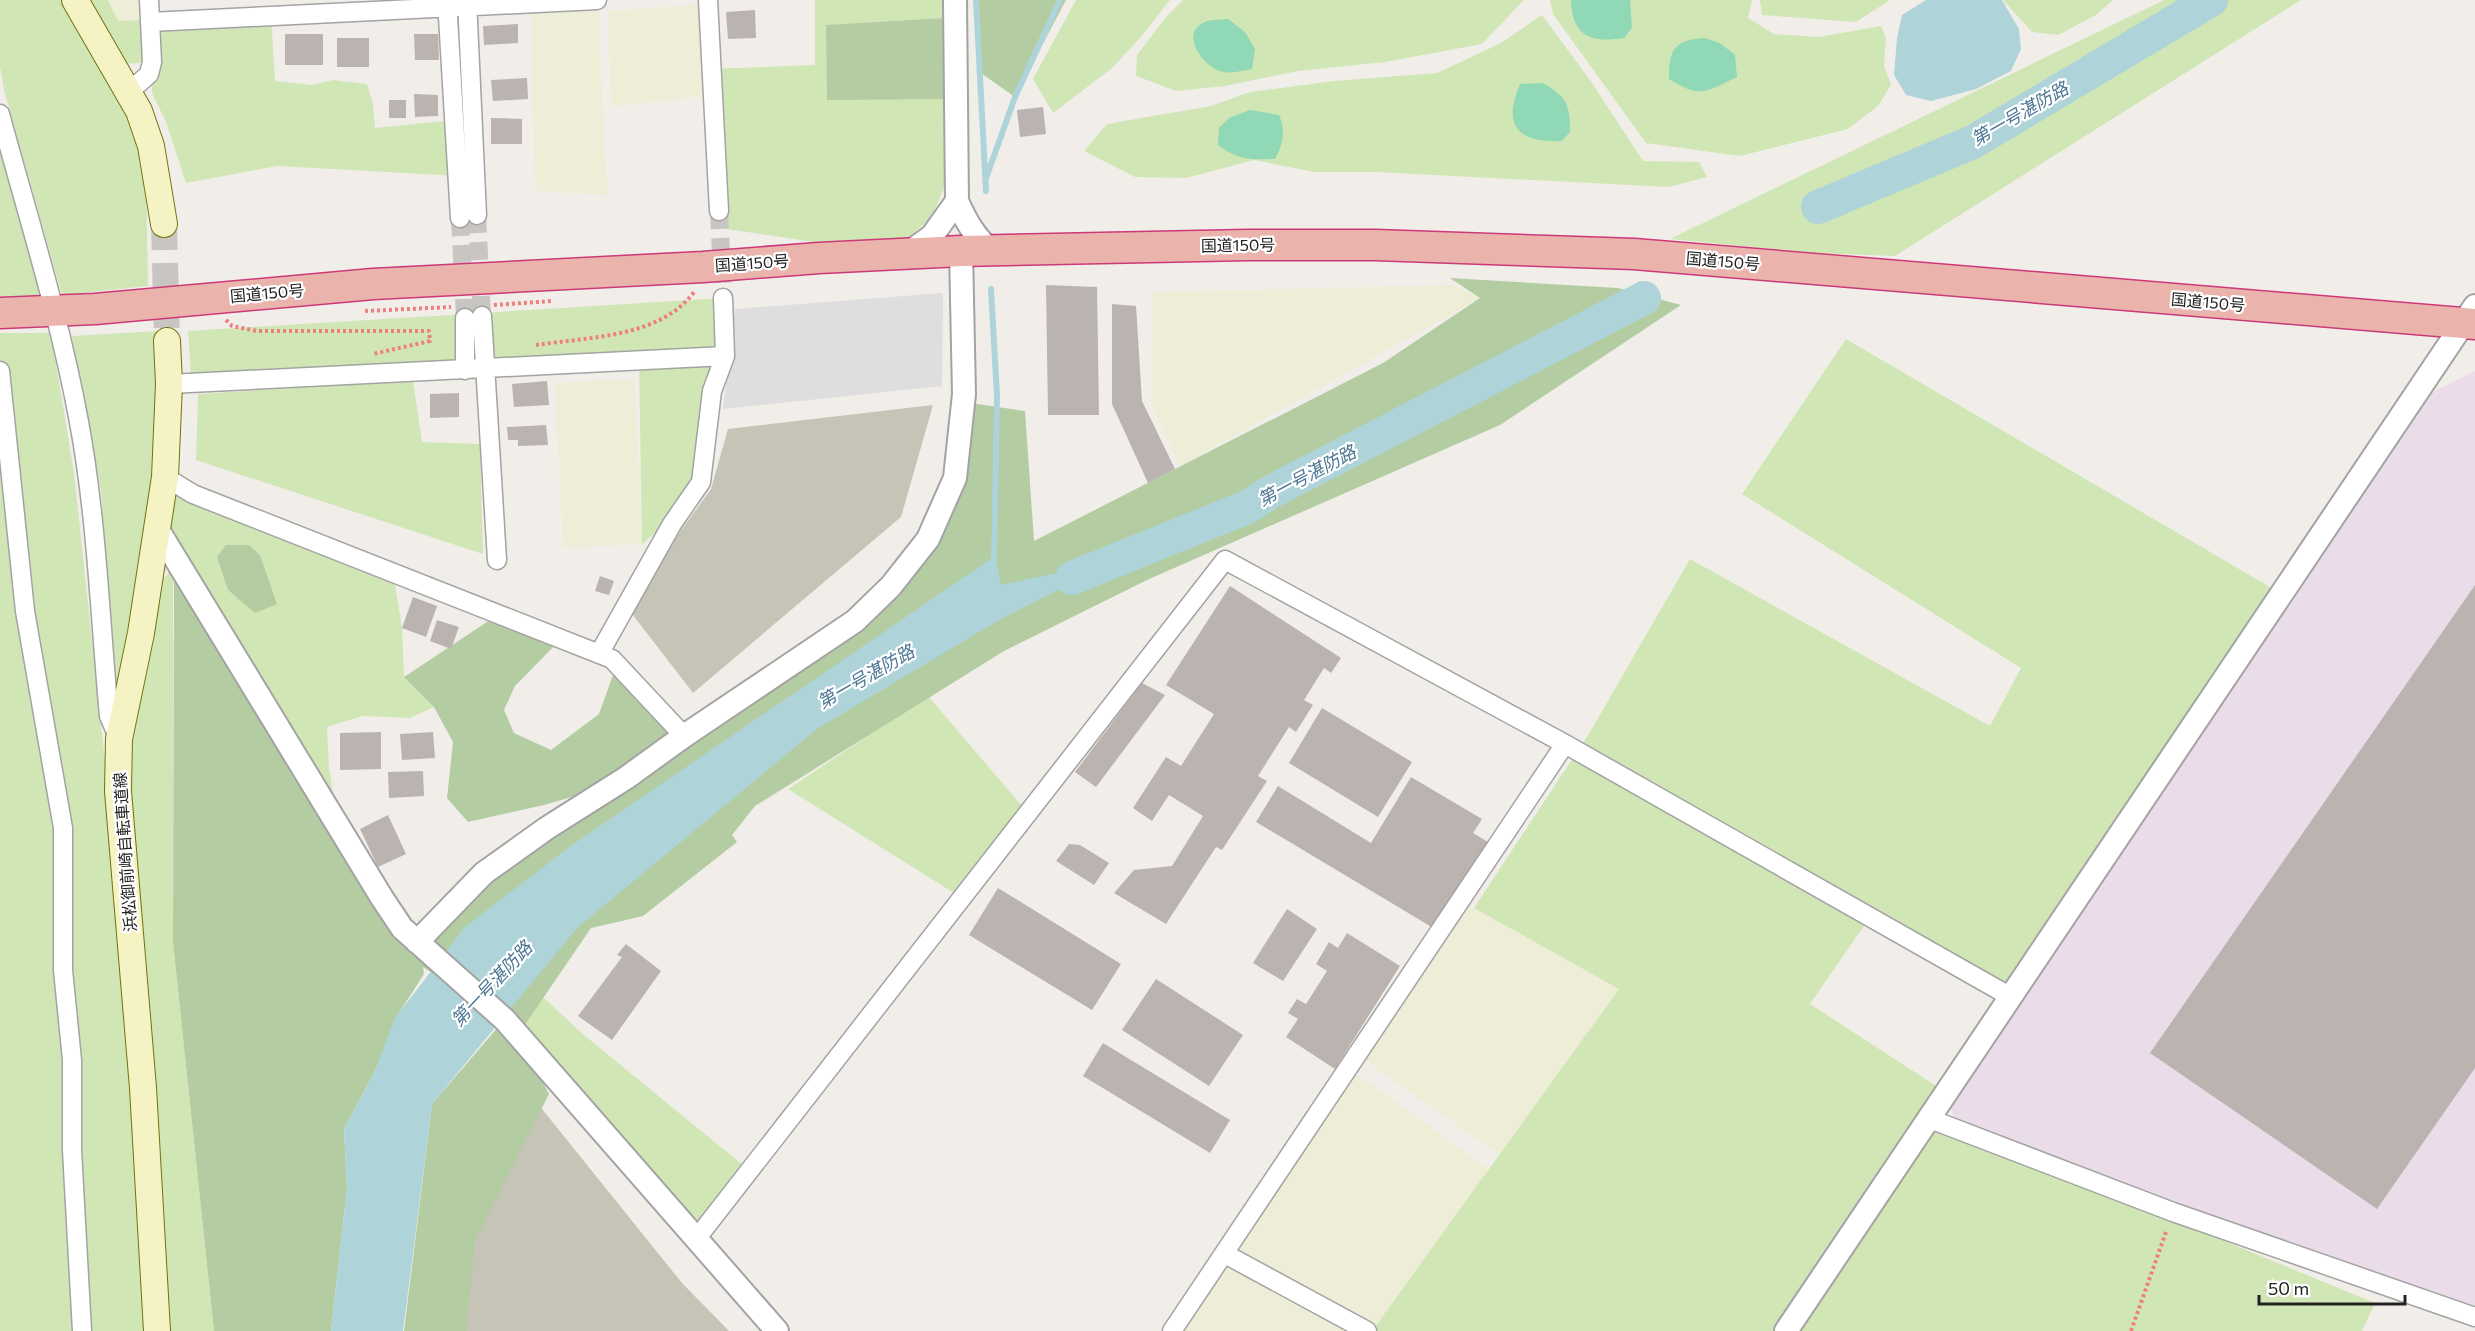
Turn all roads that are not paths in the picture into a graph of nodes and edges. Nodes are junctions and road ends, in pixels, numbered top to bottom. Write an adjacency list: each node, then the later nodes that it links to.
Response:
1 (75, 0): 9 (main road)
2 (149, 0): 8 (street)
3 (597, 0): 6 (street)
4 (708, 0): 12 (street)
5 (955, 0): 11 (street)
6 (468, 3): 7 (street); 7 (street)
7 (447, 4): 8 (street)
8 (150, 22): 9 (street)
9 (129, 92): 13 (main road)
10 (0, 114): 18 (street)
11 (957, 201): 15 (street); 16 (street)
12 (719, 211)
13 (164, 224)
14 (961, 251): 15 (highway, 国道150号); 16 (highway, 国道150号); 31 (street)
15 (991, 251): 20 (highway, 国道150号)
16 (907, 254): 18 (highway, 国道150号)
17 (723, 298): 22 (street)
18 (55, 311): 19 (highway, 国道150号); 32 (street)
19 (11, 313)
20 (2471, 318): 35 (street)
21 (166, 341): 26 (main road, 浜松御前崎自転車道線)
22 (725, 356): 23 (street); 30 (street)
23 (486, 369): 24 (street); 24 (street); 29 (street)
24 (465, 370): 26 (street)
25 (0, 371): 40 (street)
26 (170, 384): 27 (main road, 浜松御前崎自転車道線)
27 (165, 477): 28 (main road, 浜松御前崎自転車道線); 30 (street)
28 (158, 530): 32 (main road, 浜松御前崎自転車道線); 34 (street)
29 (497, 560)
30 (599, 654): 31 (street)
31 (684, 736): 34 (street)
32 (119, 739): 41 (main road, 浜松御前崎自転車道線)
33 (1565, 744): 35 (street); 37 (street); 38 (street)
34 (417, 942): 37 (street)
35 (2011, 997): 36 (street)
36 (1930, 1119): 39 (street); 45 (street)
37 (697, 1238): 42 (street)
38 (1225, 1254): 43 (street); 44 (street)
39 (2475, 1317)
40 (82, 1331)
41 (157, 1331)
42 (777, 1331)
43 (1172, 1331)
44 (1367, 1331)
45 (1786, 1331)

